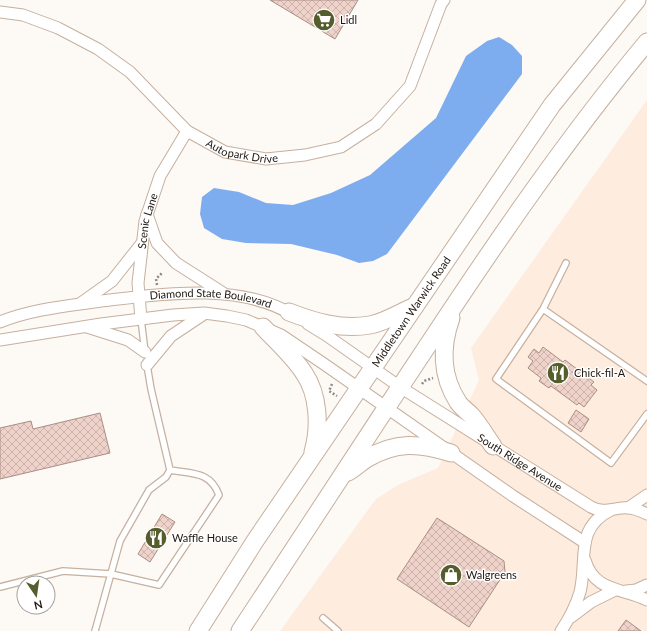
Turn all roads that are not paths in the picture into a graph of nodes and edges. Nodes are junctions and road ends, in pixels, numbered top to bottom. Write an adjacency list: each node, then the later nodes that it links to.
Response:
1 (444, 0): 5 (street, Autopark Drive)
2 (637, 0): 13 (main road, Middletown Warwick Road)
3 (0, 12): 5 (street, Autopark Drive)
4 (647, 42): 11 (main road)
5 (187, 131): 6 (street, Scenic Lane)
6 (147, 214): 7 (street, Scenic Lane); 9 (street)
7 (142, 242): 10 (street, Scenic Lane); 12 (street)
8 (566, 263): 14 (lane)
9 (225, 294): 10 (street, Diamond State Boulevard); 15 (street, Diamond State Boulevard)
10 (139, 296): 12 (street, Diamond State Boulevard); 17 (street, Scenic Lane)
11 (457, 301): 26 (main road); 30 (main road)
12 (80, 304): 18 (street, Diamond State Boulevard)
13 (415, 305): 15 (main road); 24 (main road, Middletown Warwick Road)
14 (542, 309): 25 (lane); 29 (lane)
15 (289, 312): 24 (street, Diamond State Boulevard)
16 (204, 313): 17 (street, Diamond State Boulevard); 20 (street, Diamond State Boulevard); 23 (street)
17 (141, 319): 19 (street, Diamond State Boulevard); 22 (lane)
18 (0, 322)
19 (85, 327): 21 (street, Diamond State Boulevard); 22 (street)
20 (263, 327): 27 (street, Diamond State Boulevard); 32 (main road)
21 (0, 340)
22 (145, 352): 23 (lane)
23 (147, 366): 33 (lane)
24 (373, 368): 26 (street, Diamond State Boulevard); 27 (main road, Middletown Warwick Road)
25 (647, 381)
26 (400, 386): 28 (main road); 30 (street, South Ridge Avenue)
27 (359, 389): 28 (street); 32 (main road, Middletown Warwick Road)
28 (386, 408): 31 (street); 34 (main road)
29 (647, 414)
30 (493, 446): 37 (street, South Ridge Avenue)
31 (451, 452): 34 (main road); 39 (street)
32 (308, 464): 49 (main road, Middletown Warwick Road)
33 (170, 470): 41 (lane); 41 (lane)
34 (342, 476): 50 (main road)
35 (647, 495): 36 (street)
36 (628, 508): 37 (street, South Ridge Avenue); 38 (street, South Ridge Avenue)
37 (611, 510): 39 (street)
38 (647, 514)
39 (584, 542): 40 (street)
40 (584, 554): 44 (street); 47 (street)
41 (111, 574): 43 (lane); 48 (lane)
42 (647, 585): 44 (street)
43 (0, 587)
44 (618, 591): 45 (street); 47 (street)
45 (647, 600)
46 (322, 618): 51 (lane)
47 (569, 619): 52 (street)
48 (95, 631)
49 (198, 631)
50 (240, 631)
51 (338, 631)
52 (561, 631)

